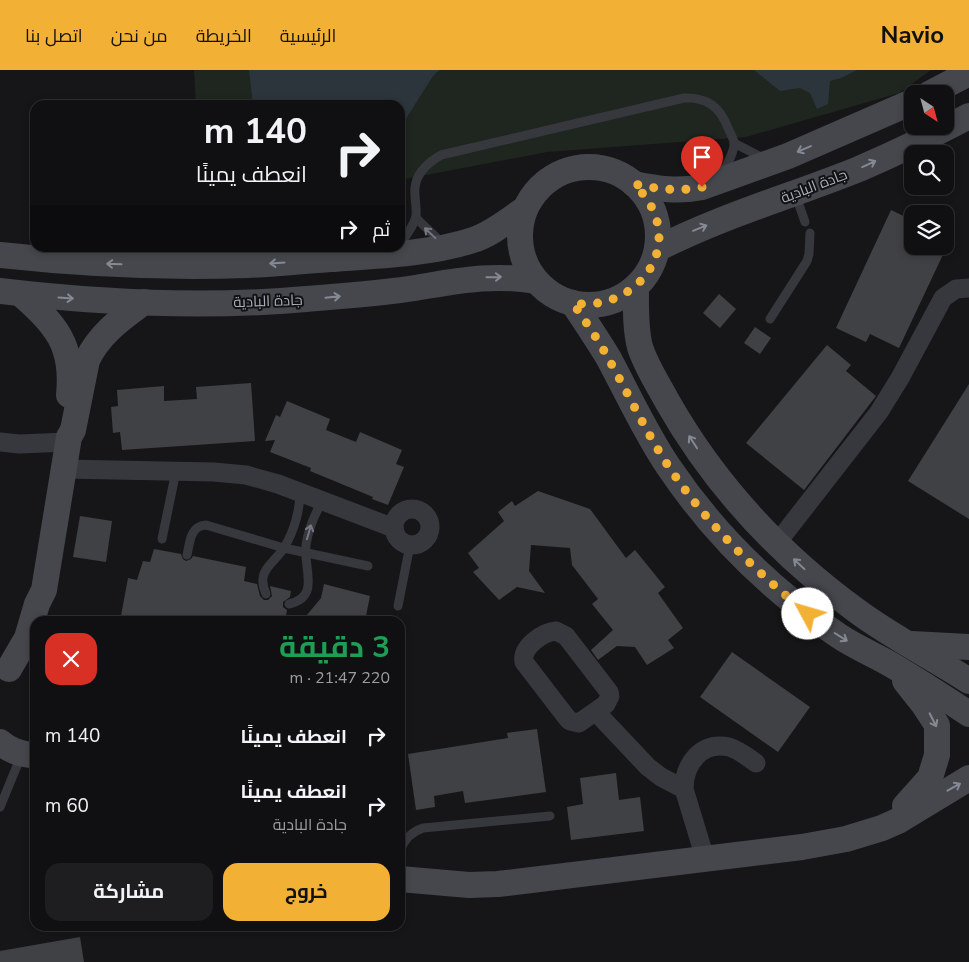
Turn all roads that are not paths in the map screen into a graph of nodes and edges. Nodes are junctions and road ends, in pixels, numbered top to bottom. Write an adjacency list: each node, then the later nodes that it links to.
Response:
1 (969, 73): 2 (street)
2 (946, 85)
3 (904, 105): 6 (street, one-way to 6)
4 (969, 116): 9 (street, جادة البادية, one-way to 4)
5 (734, 143): 6 (lane); 7 (lane); 11 (lane)
6 (771, 162): 7 (street)
7 (717, 181): 8 (street)
8 (634, 184): 10 (street); 17 (street)
9 (795, 193): 12 (lane); 17 (street, جادة البادية, one-way to 9)
10 (525, 209): 15 (street); 20 (street)
11 (416, 218): 14 (lane); 15 (lane, one-way to 11)
12 (806, 222)
13 (810, 234): 26 (lane)
14 (405, 236)
15 (447, 246): 16 (street)
16 (405, 248)
17 (657, 249): 21 (street)
18 (367, 252): 19 (street, one-way to 19)
19 (0, 255)
20 (536, 281): 24 (street, جادة البادية, one-way to 20); 25 (street)
21 (636, 286): 25 (street); 35 (street, one-way to 21)
22 (969, 288): 35 (street)
23 (11, 292): 24 (street, جادة البادية, one-way to 24); 27 (street)
24 (144, 302): 27 (street)
25 (573, 303): 51 (street, one-way to 51)
26 (770, 320)
27 (68, 440): 28 (street); 29 (street)
28 (0, 442)
29 (64, 469): 30 (street); 41 (street)
30 (176, 471): 31 (street); 34 (lane)
31 (300, 492): 32 (street); 37 (lane)
32 (322, 501): 33 (street); 38 (lane, one-way to 32)
33 (394, 528): 36 (street); 36 (street)
34 (162, 539)
35 (776, 543): 48 (street, one-way to 35)
36 (410, 545): 44 (lane)
37 (284, 548): 38 (lane); 39 (lane); 42 (lane)
38 (306, 552): 40 (lane); 43 (lane)
39 (187, 555)
40 (368, 566)
41 (44, 590): 45 (street); 46 (street)
42 (266, 594)
43 (289, 604)
44 (398, 606)
45 (33, 616)
46 (46, 616)
47 (30, 628): 52 (street)
48 (909, 644): 49 (street); 53 (street)
49 (969, 647)
50 (30, 663): 52 (street)
51 (894, 666): 55 (street); 62 (street, one-way to 62)
52 (4, 672)
53 (969, 682)
54 (596, 712): 54 (street); 59 (street)
55 (969, 714)
56 (19, 750): 60 (lane)
57 (756, 763): 59 (street)
58 (969, 778): 62 (street, one-way to 58)
59 (684, 789): 64 (street)
60 (0, 807)
61 (550, 816): 63 (lane)
62 (882, 828): 64 (street)
63 (405, 842)
64 (705, 858): 65 (street)
65 (405, 879)

